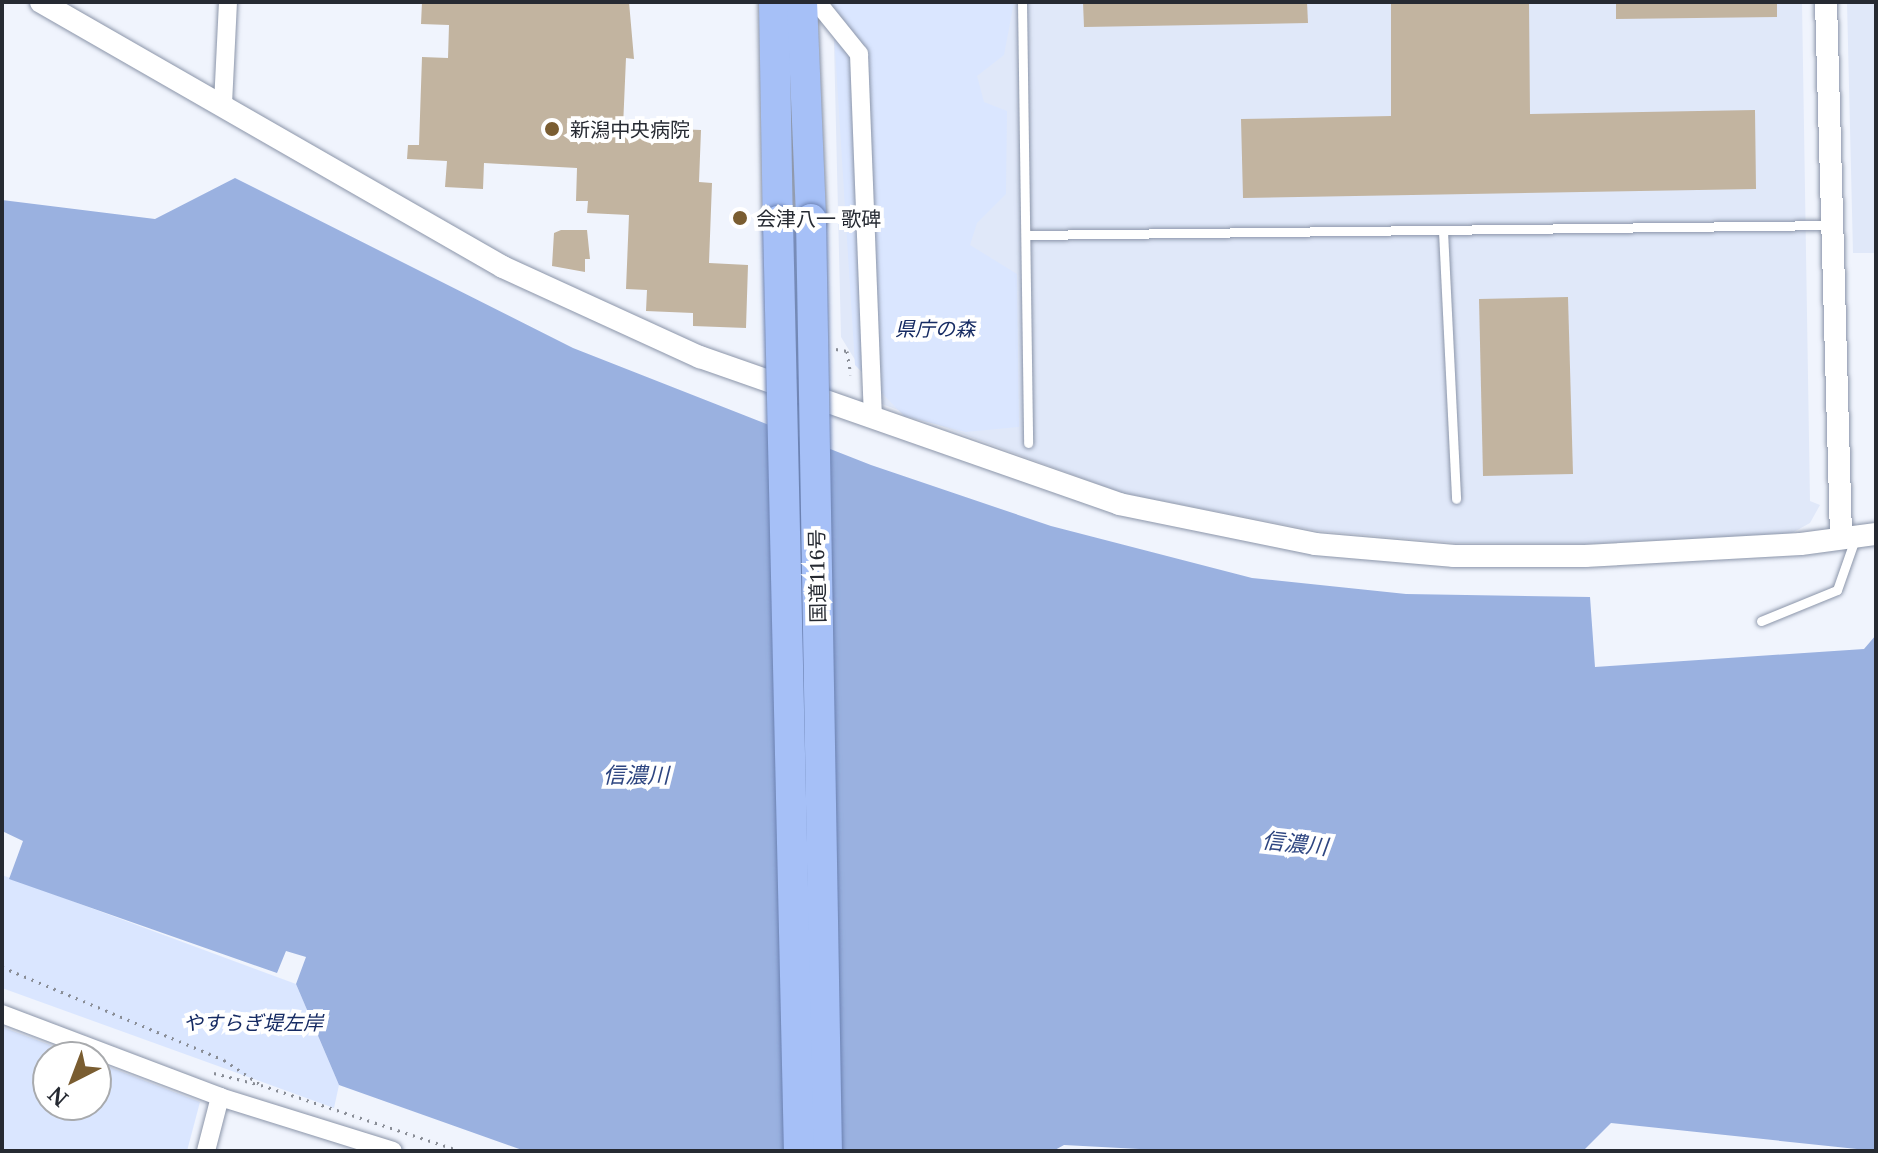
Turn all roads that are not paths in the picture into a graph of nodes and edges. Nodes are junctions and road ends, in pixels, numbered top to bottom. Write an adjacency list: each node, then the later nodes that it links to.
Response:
1 (41, 2): 8 (street)
2 (228, 2): 8 (street)
3 (774, 2): 21 (highway, 国道116号, bridge)
4 (802, 2): 22 (highway, 国道116号, bridge)
5 (817, 2): 12 (street)
6 (1022, 2): 11 (lane)
7 (1826, 2): 9 (street)
8 (223, 104): 12 (street)
9 (1830, 225): 10 (lane); 15 (street)
10 (1443, 231): 11 (lane); 14 (lane)
11 (1028, 235): 13 (lane)
12 (873, 419): 15 (street)
13 (1028, 443)
14 (1456, 499)
15 (1858, 535): 16 (lane)
16 (1761, 621)
17 (2, 1014): 18 (street)
18 (220, 1097): 19 (street); 20 (street)
19 (206, 1151)
20 (393, 1151)
21 (799, 1151)
22 (827, 1151)

